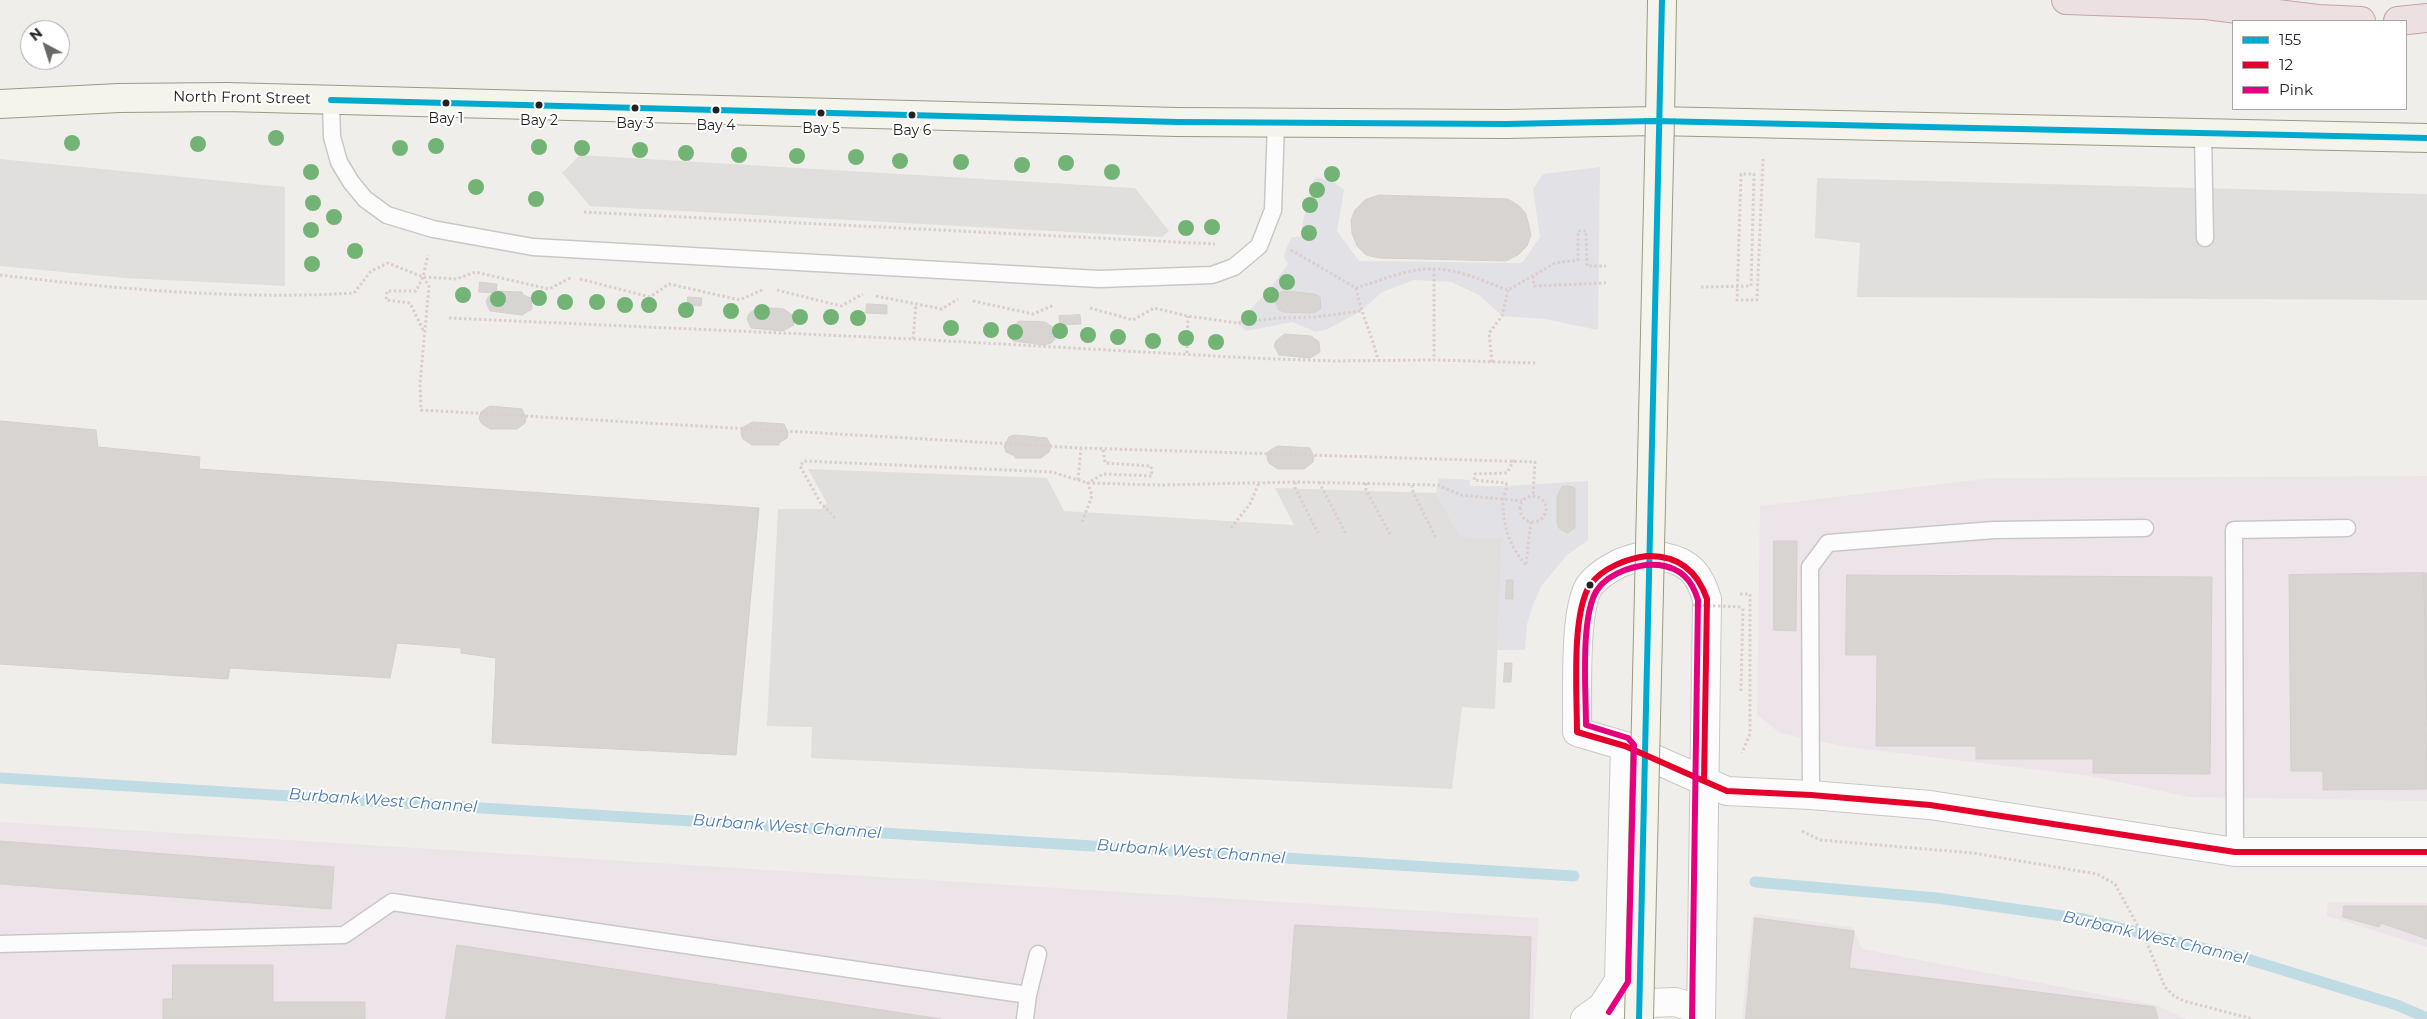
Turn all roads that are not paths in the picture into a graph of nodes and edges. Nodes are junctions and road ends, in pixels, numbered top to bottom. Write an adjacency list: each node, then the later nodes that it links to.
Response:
1 (1662, 0): 8 (main road)
2 (2066, 0): 4 (highway)
3 (2427, 18): 5 (highway)
4 (2340, 20)
5 (2407, 20)
6 (330, 100): 7 (main road, North Front Street); 9 (main road, North Front Street); 9 (lane)
7 (0, 104)
8 (1657, 120): 9 (main road, North Front Street); 10 (main road, North Front Street); 25 (main road, bridge)
9 (1276, 123)
10 (2204, 134): 11 (main road, North Front Street); 12 (lane)
11 (2427, 138)
12 (2206, 238)
13 (2145, 528): 17 (lane)
14 (2347, 528): 18 (lane)
15 (1625, 746): 16 (street); 16 (street); 23 (street)
16 (1704, 781): 17 (street); 26 (street)
17 (1811, 795): 18 (street)
18 (2235, 852): 19 (street)
19 (2427, 852)
20 (0, 944): 22 (lane)
21 (1038, 954): 22 (lane)
22 (1028, 995): 24 (lane)
23 (1594, 1013): 26 (street)
24 (1025, 1019)
25 (1639, 1019)
26 (1700, 1019)

